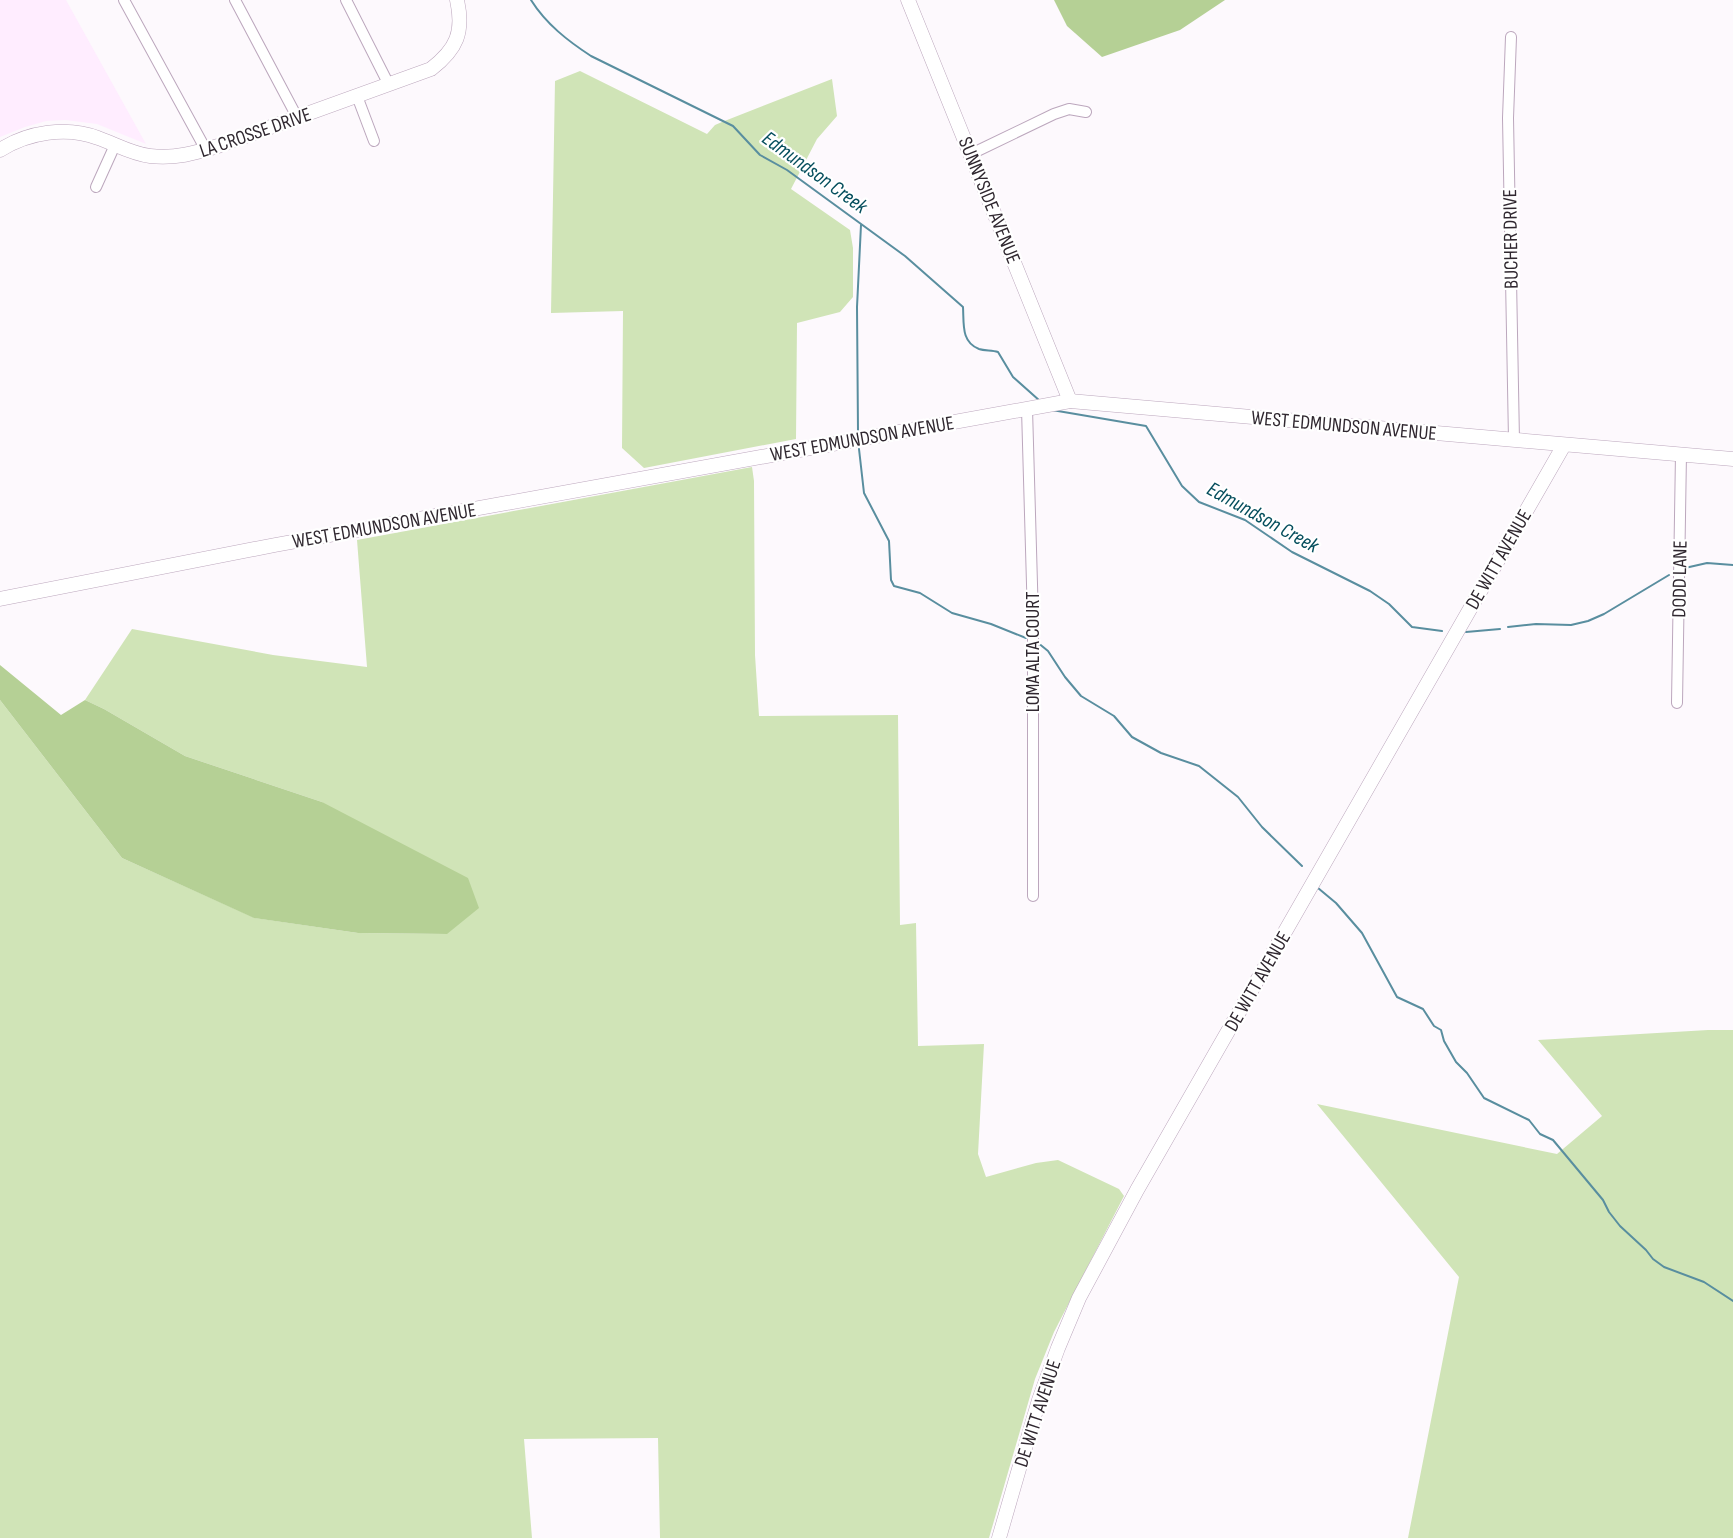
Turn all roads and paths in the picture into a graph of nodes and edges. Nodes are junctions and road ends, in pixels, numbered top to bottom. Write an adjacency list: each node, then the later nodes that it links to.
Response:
1 (124, 0): 14 (street)
2 (235, 0): 10 (street)
3 (346, 0): 7 (street)
4 (457, 0): 7 (street, LA CROSSE DRIVE)
5 (908, 0): 15 (street, SUNNYSIDE AVENUE)
6 (1511, 38): 19 (street, BUCHER DRIVE)
7 (389, 85): 8 (street, LA CROSSE DRIVE)
8 (357, 96): 10 (street, LA CROSSE DRIVE); 11 (street)
9 (1086, 112): 15 (street)
10 (297, 117): 14 (street, LA CROSSE DRIVE)
11 (374, 141)
12 (115, 145): 13 (street, LA CROSSE DRIVE); 14 (street, LA CROSSE DRIVE); 16 (street)
13 (0, 150)
14 (206, 150)
15 (971, 154): 17 (street, SUNNYSIDE AVENUE)
16 (96, 187)
17 (1070, 401): 18 (street, WEST EDMUNDSON AVENUE); 19 (street, WEST EDMUNDSON AVENUE)
18 (1027, 409): 23 (street, WEST EDMUNDSON AVENUE); 25 (street, LOMA ALTA COURT)
19 (1514, 440): 20 (street, WEST EDMUNDSON AVENUE)
20 (1564, 445): 21 (street, WEST EDMUNDSON AVENUE); 26 (street, DE WITT AVENUE)
21 (1681, 454): 22 (street, WEST EDMUNDSON AVENUE); 24 (street, DODD LANE)
22 (1733, 459)
23 (0, 599)
24 (1677, 703)
25 (1033, 896)
26 (999, 1538)

